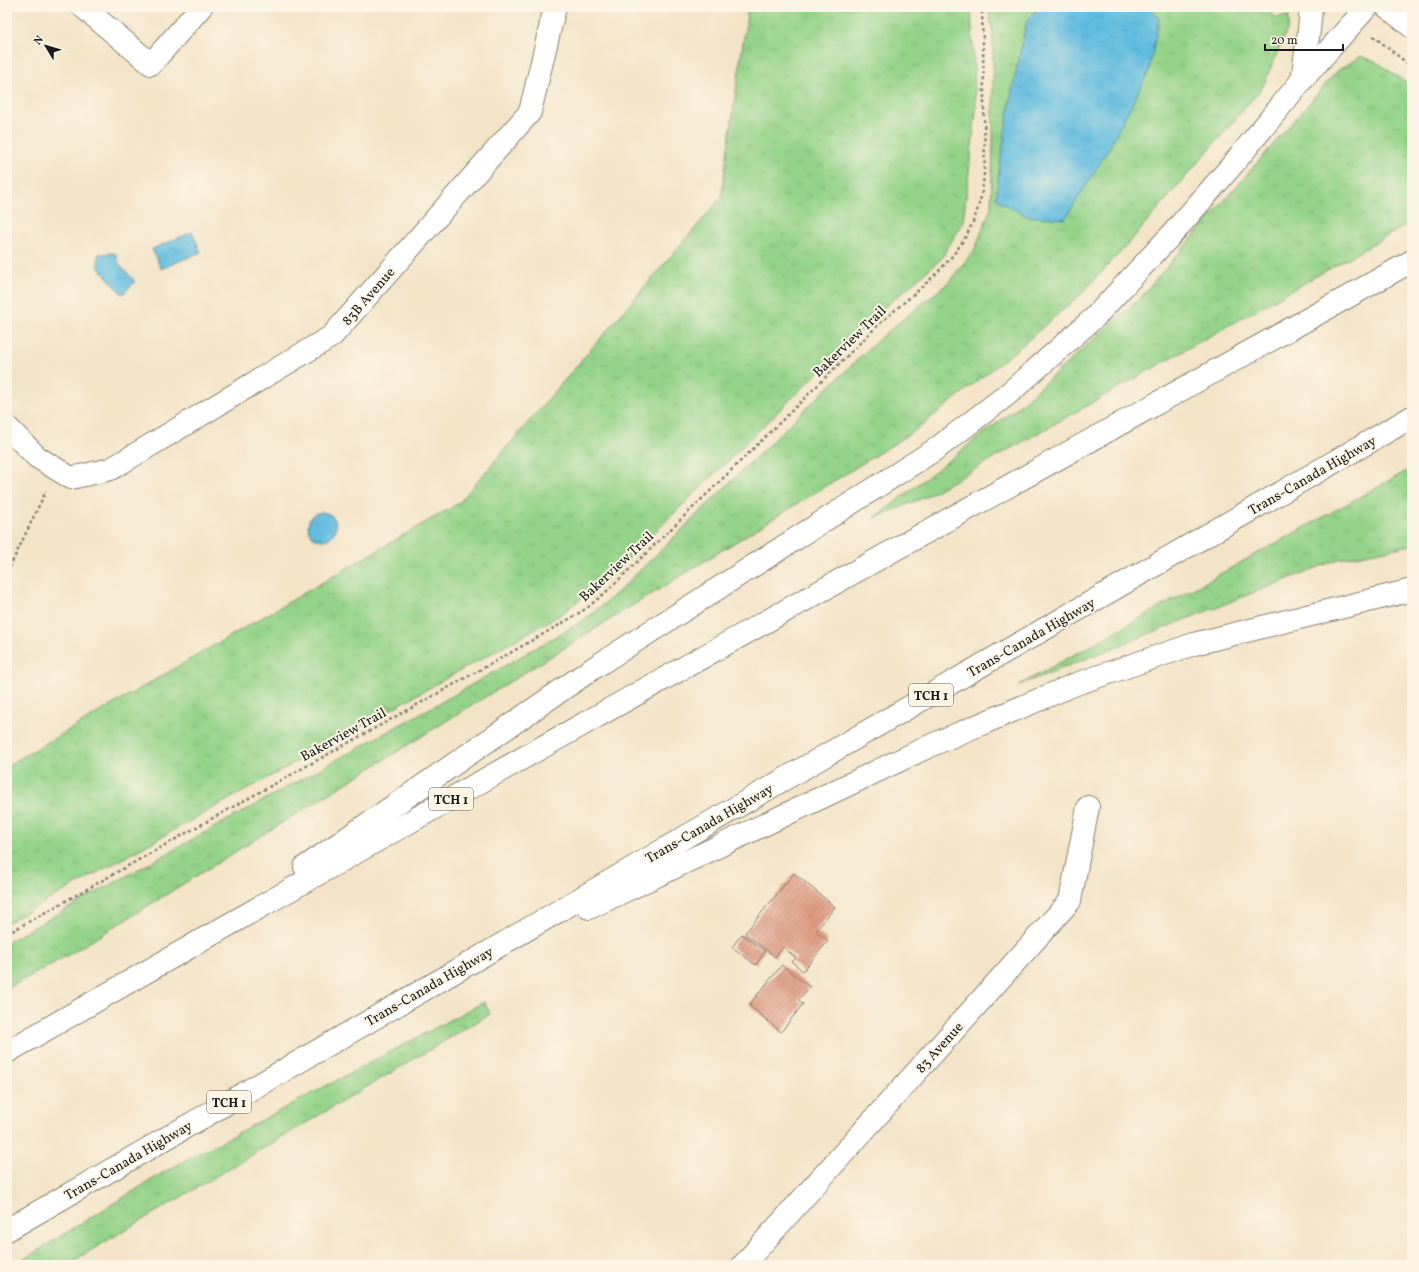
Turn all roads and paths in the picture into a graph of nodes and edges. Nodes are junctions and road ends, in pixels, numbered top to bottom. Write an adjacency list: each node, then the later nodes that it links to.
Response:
1 (83, 7): 2 (main road)
2 (201, 7)
3 (555, 7): 17 (main road, 83B Avenue)
4 (980, 7): 21 (path, Bakerview Trail)
5 (1276, 7): 6 (path)
6 (1284, 7)
7 (1311, 7): 13 (main road)
8 (1367, 7): 13 (main road)
9 (1387, 7): 10 (main road)
10 (1412, 27)
11 (1371, 35): 12 (path)
12 (1412, 68)
13 (1302, 80): 22 (main road)
14 (1412, 261): 22 (main road, TCH 1)
15 (1412, 417): 23 (main road, Trans-Canada Highway / TCH 1)
16 (7, 427): 17 (main road)
17 (64, 474): 18 (path)
18 (7, 573)
19 (1412, 590): 23 (main road)
20 (1088, 807): 26 (main road, 83 Avenue)
21 (7, 934)
22 (188, 948): 24 (main road, TCH 1)
23 (451, 974): 25 (main road, Trans-Canada Highway / TCH 1)
24 (7, 1052)
25 (7, 1230)
26 (743, 1265)

